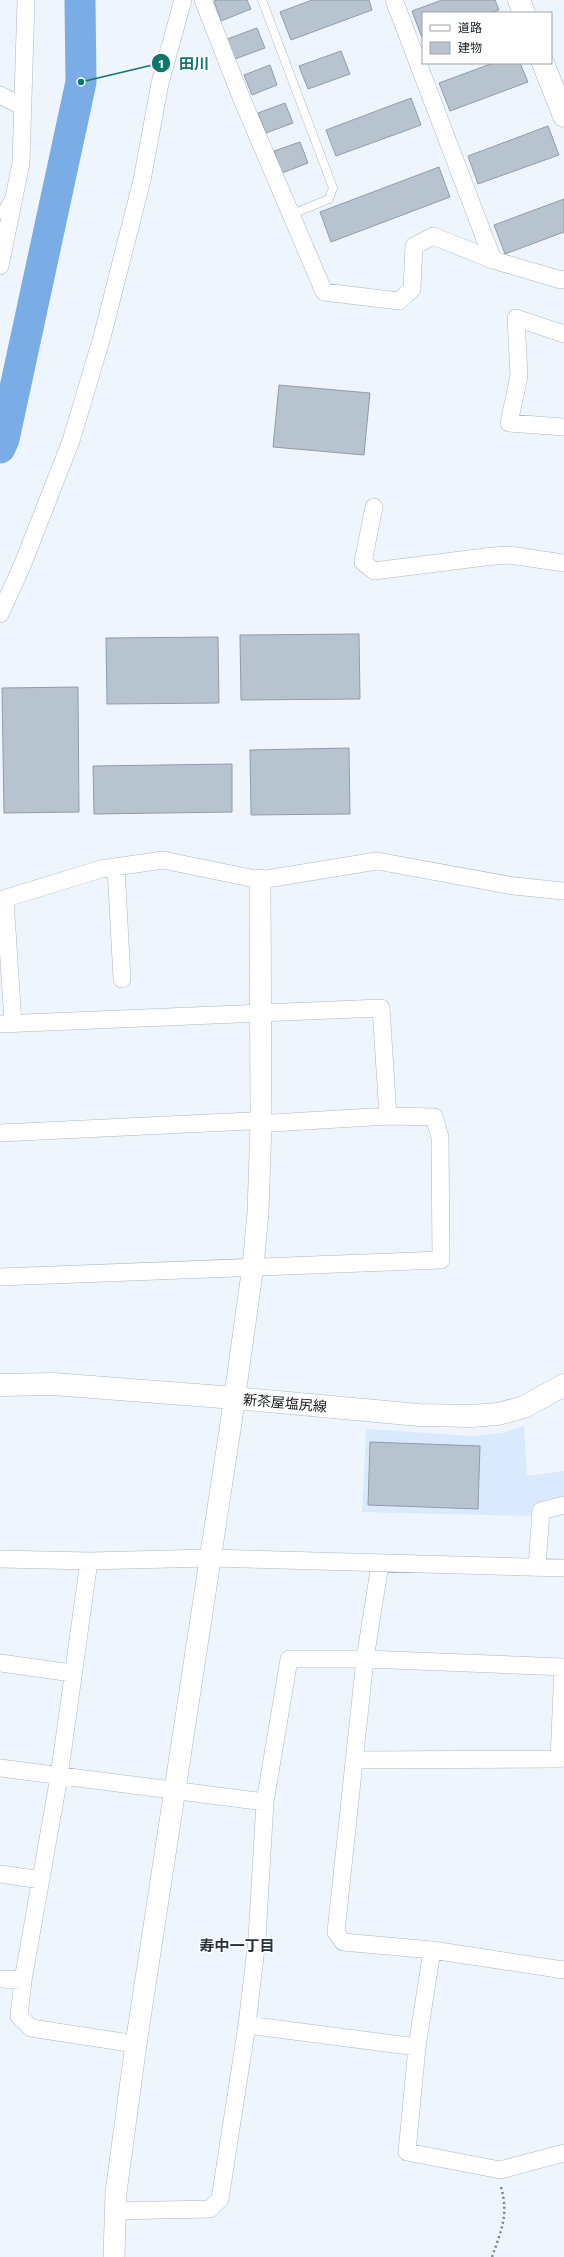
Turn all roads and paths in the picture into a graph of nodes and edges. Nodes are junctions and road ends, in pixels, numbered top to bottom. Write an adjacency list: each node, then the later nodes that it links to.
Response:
1 (26, 0): 11 (street)
2 (183, 0): 23 (street)
3 (203, 0): 15 (street)
4 (262, 0): 15 (lane)
5 (394, 0): 16 (street)
6 (519, 0): 7 (main road)
7 (524, 12)
8 (544, 64): 9 (main road)
9 (559, 92): 12 (main road)
10 (0, 95): 11 (street)
11 (23, 107): 13 (street)
12 (564, 116)
13 (19, 180): 14 (lane); 17 (street)
14 (0, 214)
15 (290, 215): 16 (street)
16 (493, 260): 18 (street)
17 (0, 266)
18 (563, 280)
19 (564, 334): 20 (street)
20 (564, 427)
21 (374, 507): 22 (street)
22 (564, 563)
23 (0, 614)
24 (116, 867): 25 (street); 27 (street); 28 (street)
25 (260, 880): 26 (street); 29 (street)
26 (564, 891)
27 (3, 899): 30 (street)
28 (122, 979)
29 (261, 1014): 30 (street); 31 (street); 32 (street)
30 (7, 1023)
31 (388, 1116): 32 (street); 34 (street)
32 (261, 1123): 33 (street); 34 (street)
33 (0, 1133)
34 (253, 1266): 35 (street); 38 (street)
35 (0, 1277)
36 (0, 1385): 38 (main road, 新茶屋塩尻線)
37 (564, 1385): 38 (main road, 新茶屋塩尻線)
38 (235, 1398): 40 (street)
39 (564, 1505): 44 (street)
40 (210, 1558): 42 (street); 43 (street); 53 (street)
41 (0, 1559): 42 (street)
42 (88, 1561): 49 (street)
43 (380, 1564): 44 (street); 46 (street)
44 (537, 1567): 45 (street)
45 (564, 1568)
46 (365, 1659): 48 (street); 50 (street); 54 (street)
47 (0, 1664): 49 (street)
48 (563, 1667): 50 (street)
49 (72, 1673): 52 (street)
50 (355, 1760): 57 (street)
51 (0, 1768): 52 (street)
52 (59, 1777): 53 (street); 56 (street)
53 (175, 1790): 54 (street); 62 (street)
54 (265, 1802): 61 (street)
55 (0, 1874): 56 (street)
56 (41, 1880): 60 (street)
57 (432, 1950): 58 (street); 63 (street)
58 (564, 1970)
59 (0, 1979): 60 (street)
60 (23, 1980): 62 (street)
61 (247, 2025): 63 (street); 66 (street)
62 (136, 2044): 66 (street)
63 (417, 2047): 64 (street)
64 (564, 2152)
65 (499, 2181): 68 (path)
66 (114, 2211): 67 (street)
67 (114, 2257)
68 (492, 2257)

